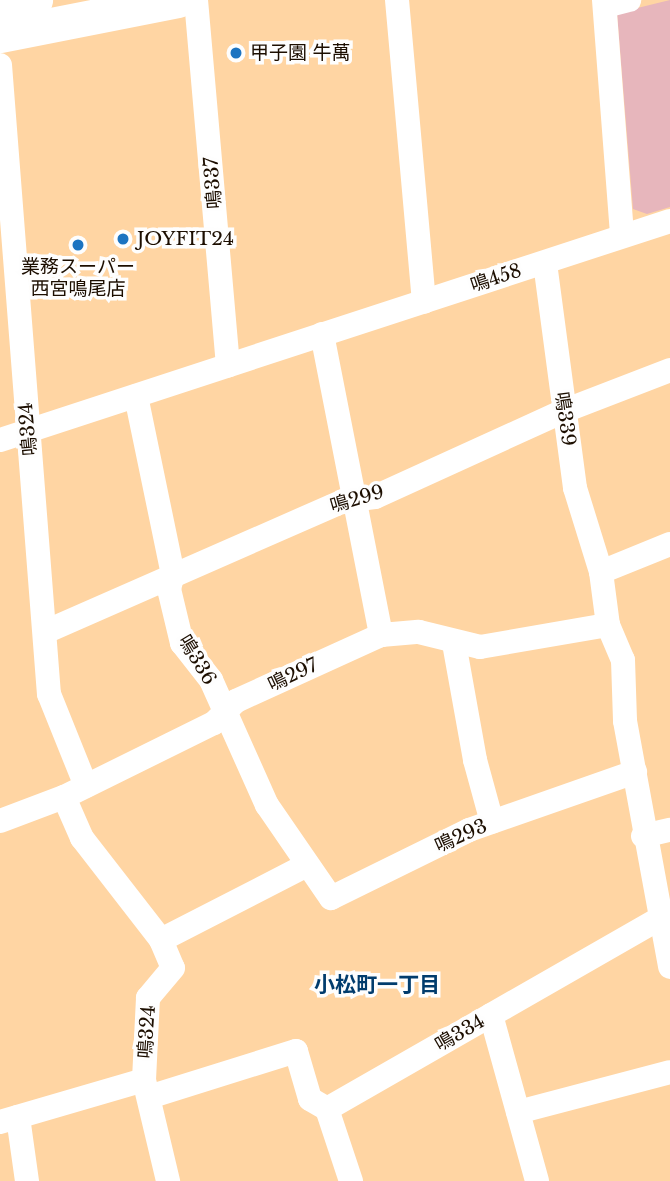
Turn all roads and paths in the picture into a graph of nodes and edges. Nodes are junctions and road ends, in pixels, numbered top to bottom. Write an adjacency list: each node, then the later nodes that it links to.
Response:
1 (35, 0): 7 (street)
2 (178, 0): 8 (street)
3 (196, 0): 15 (street, 鳴337)
4 (397, 0): 13 (street)
5 (629, 0): 6 (street)
6 (604, 3): 11 (street)
7 (0, 8)
8 (0, 36)
9 (0, 65): 19 (street, 鳴324)
10 (670, 221): 11 (street, 鳴458)
11 (622, 235): 12 (street, 鳴458)
12 (545, 263): 13 (street, 鳴458); 18 (street, 鳴339)
13 (424, 302): 14 (street, 鳴458)
14 (322, 334): 15 (street, 鳴458); 21 (street)
15 (228, 366): 17 (street)
16 (670, 370): 18 (street, 鳴299)
17 (136, 396): 19 (street); 24 (street, 鳴336)
18 (564, 411): 21 (street, 鳴299); 23 (street, 鳴339)
19 (28, 431): 20 (street); 26 (street, 鳴324)
20 (0, 440)
21 (355, 500): 24 (street, 鳴299); 27 (street)
22 (670, 544): 23 (street)
23 (601, 572): 25 (street, 鳴339)
24 (173, 574): 26 (street, 鳴299); 29 (street, 鳴336)
25 (608, 625): 28 (street, 鳴297); 30 (street, 鳴339)
26 (45, 632): 31 (street, 鳴324)
27 (381, 635): 28 (street, 鳴297); 29 (street, 鳴297)
28 (454, 643): 33 (street)
29 (226, 713): 31 (street, 鳴297); 36 (street, 鳴336)
30 (635, 772): 33 (street, 鳴293); 35 (street, 鳴339)
31 (75, 791): 32 (street, 鳴297); 38 (street, 鳴324)
32 (0, 821)
33 (492, 822): 36 (street, 鳴293)
34 (670, 830): 35 (street)
35 (643, 835): 37 (street, 鳴339)
36 (307, 865): 38 (street)
37 (659, 919): 39 (street, 鳴339); 40 (street, 鳴334)
38 (161, 940): 42 (street, 鳴324)
39 (670, 967)
40 (491, 1015): 43 (street, 鳴334); 44 (street)
41 (670, 1072): 44 (street)
42 (146, 1088): 43 (street); 45 (street); 47 (street, 鳴324)
43 (327, 1109): 48 (street)
44 (518, 1112): 49 (street)
45 (9, 1120): 46 (street)
46 (27, 1181)
47 (168, 1181)
48 (351, 1181)
49 (537, 1181)

